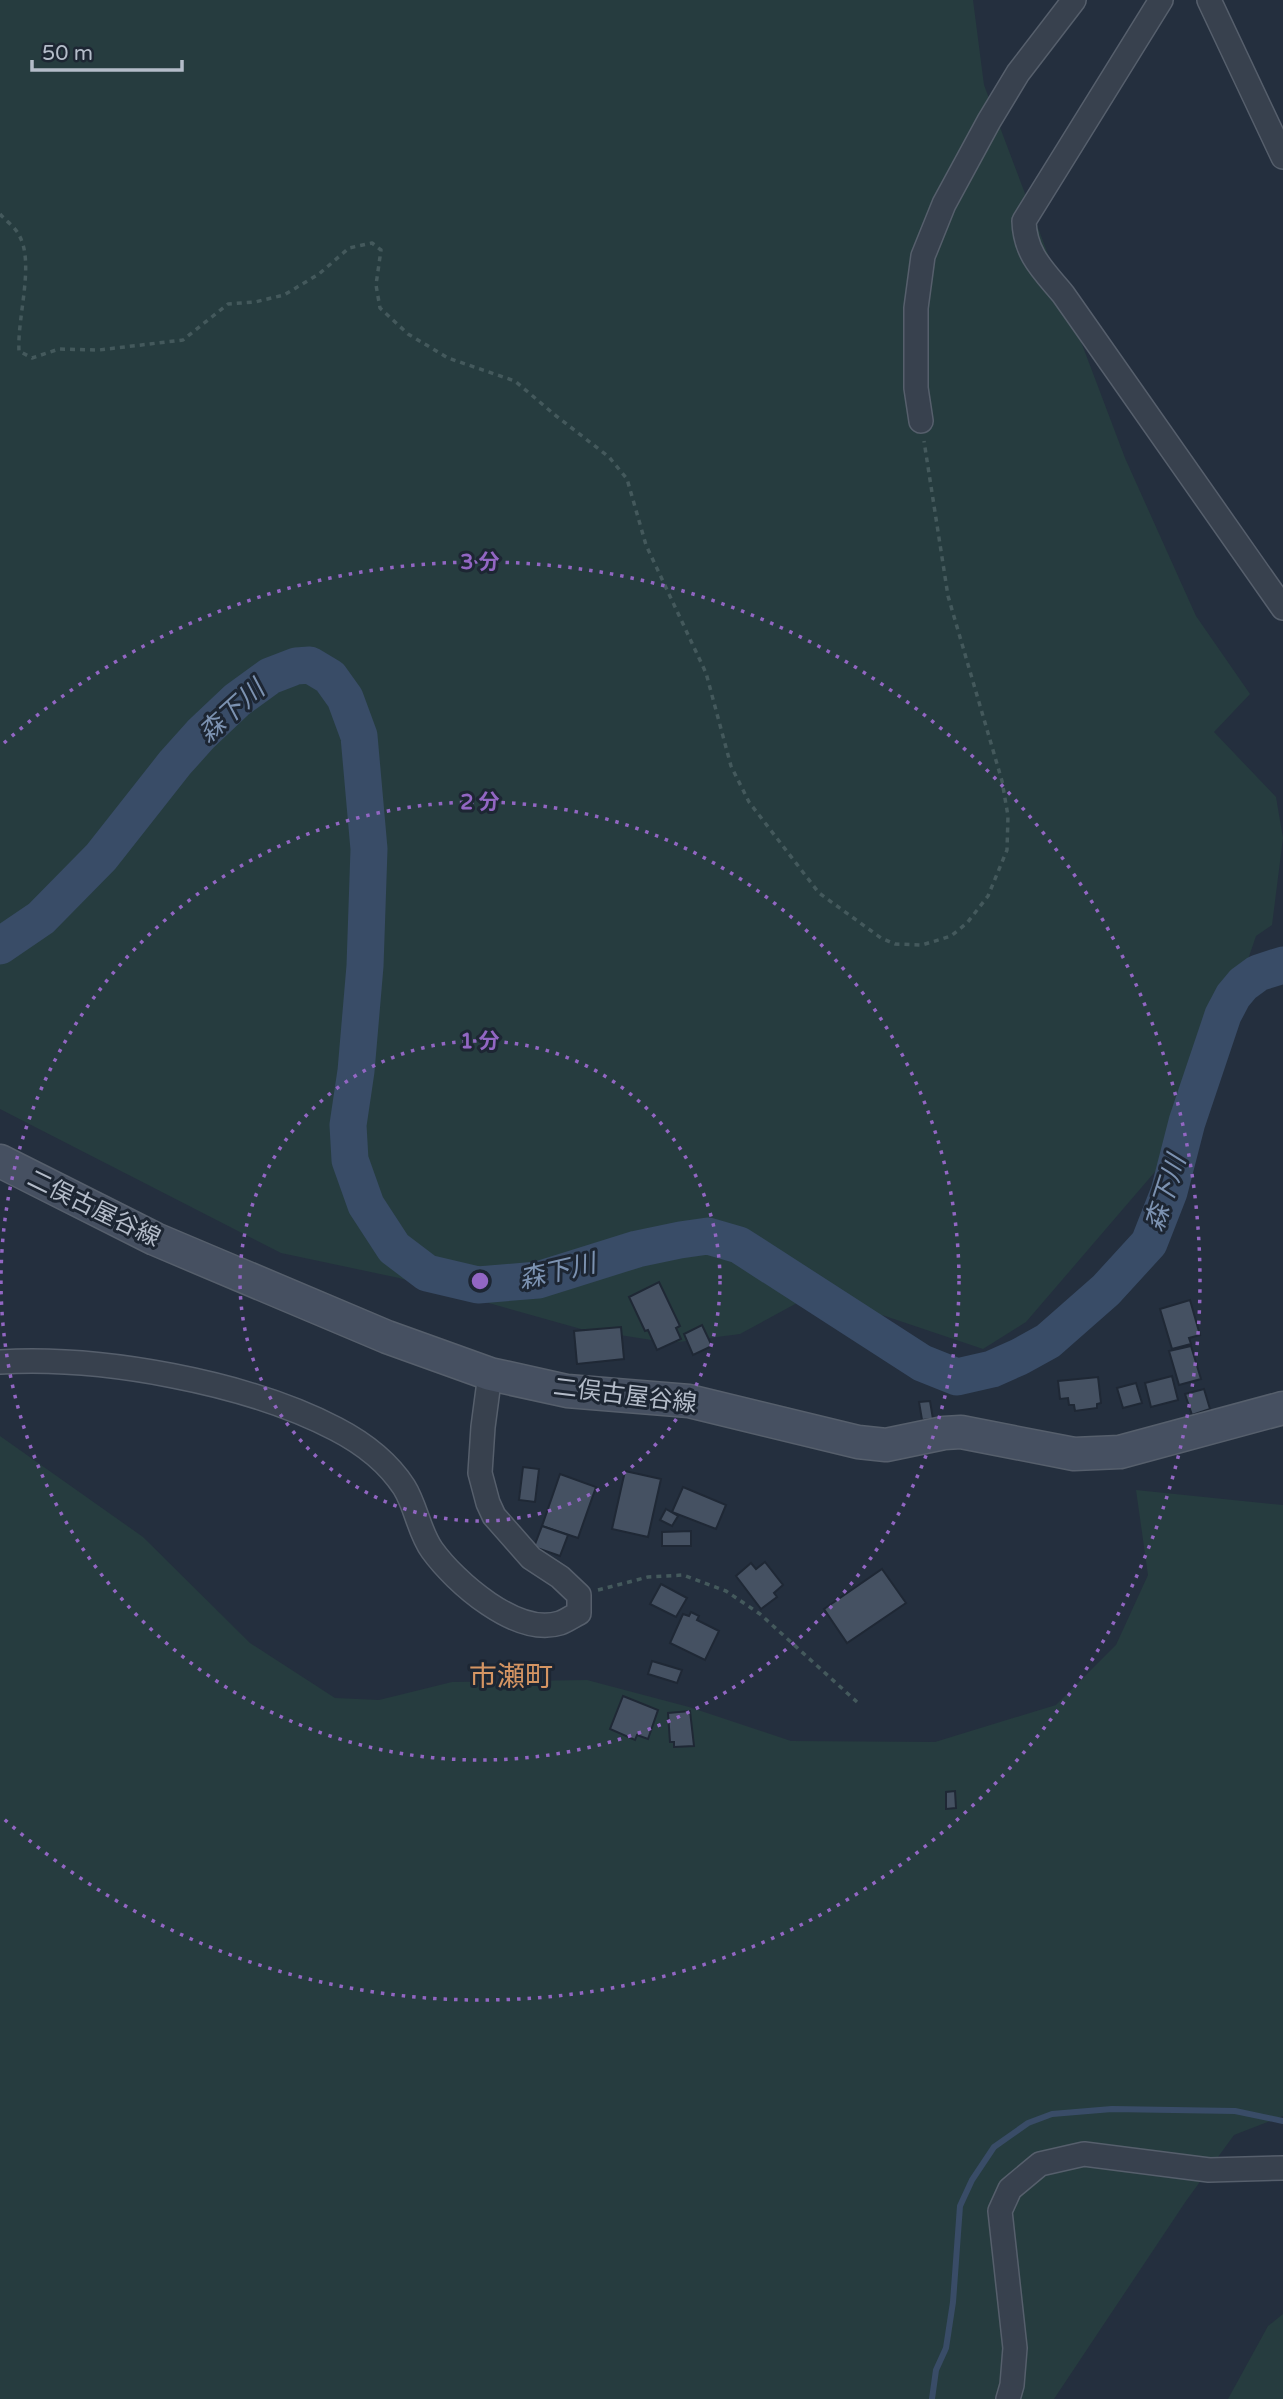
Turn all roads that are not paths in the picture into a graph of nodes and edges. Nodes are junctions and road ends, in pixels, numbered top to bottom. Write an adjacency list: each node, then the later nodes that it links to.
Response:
1 (1074, 0): 5 (street)
2 (1161, 0): 6 (street)
3 (1209, 0): 4 (street)
4 (1283, 157)
5 (921, 421)
6 (1283, 608)
7 (0, 1161): 9 (main road, 二俣古屋谷線)
8 (0, 1363): 9 (street)
9 (490, 1374): 10 (main road, 二俣古屋谷線)
10 (1283, 1408)
11 (1283, 2168): 12 (street)
12 (1008, 2399)

